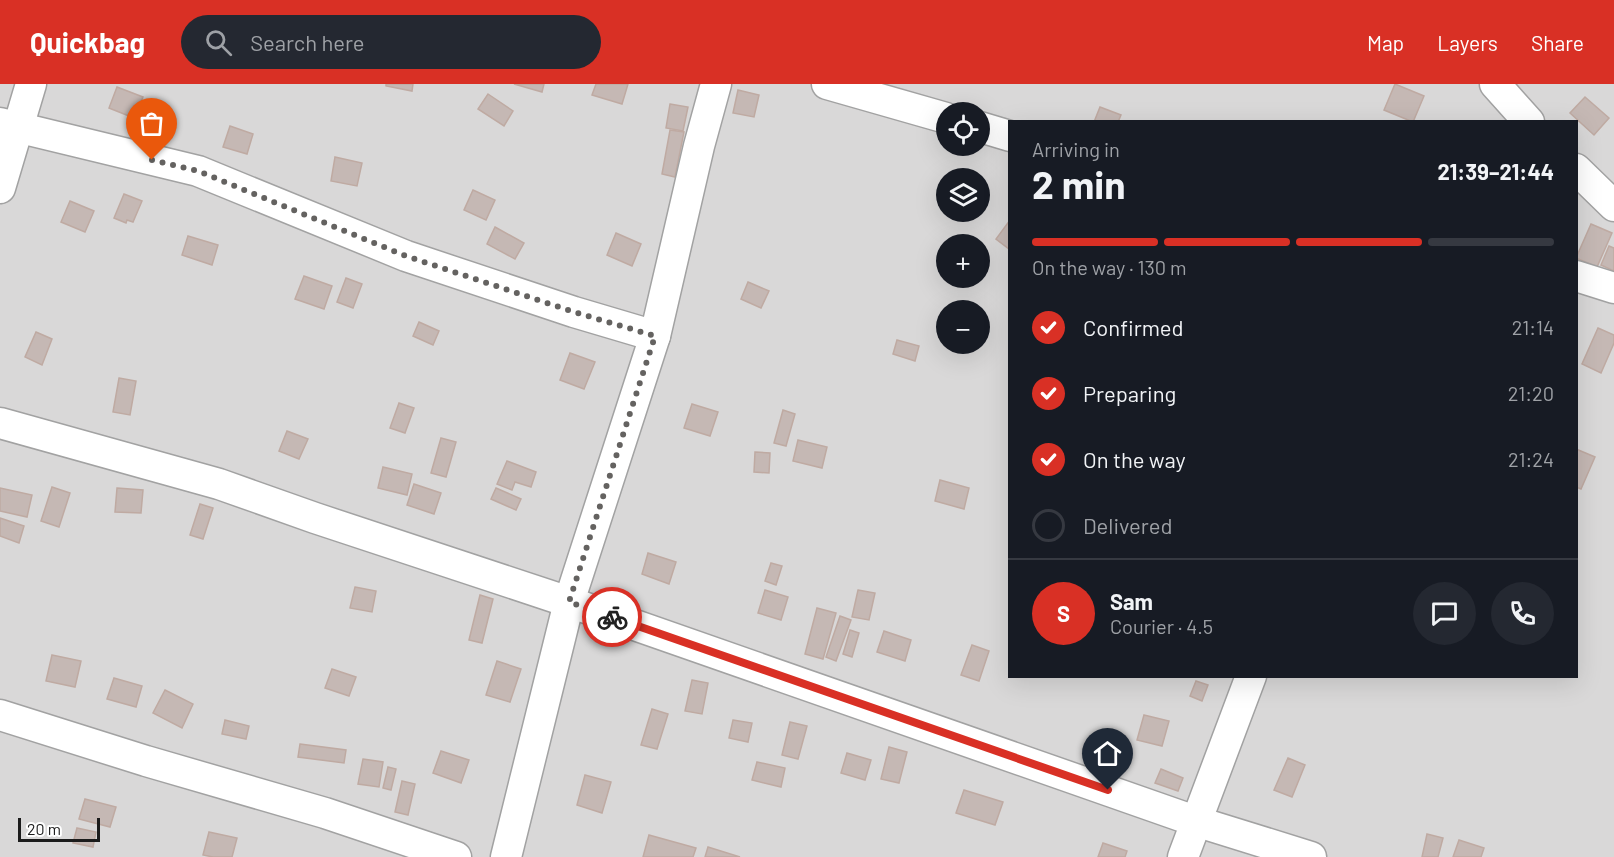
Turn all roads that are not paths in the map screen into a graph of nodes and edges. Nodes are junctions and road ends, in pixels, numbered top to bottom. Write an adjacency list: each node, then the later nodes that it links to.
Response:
1 (31, 84): 7 (street)
2 (716, 84): 15 (street)
3 (827, 84): 5 (street)
4 (1495, 84): 6 (street)
5 (936, 115)
6 (1528, 120)
7 (8, 125): 11 (street); 15 (street)
8 (990, 130): 9 (street)
9 (1008, 135)
10 (1578, 171): 12 (street)
11 (0, 188)
12 (1614, 206)
13 (1578, 277): 14 (street)
14 (1614, 288)
15 (655, 336): 17 (street)
16 (0, 423): 17 (street)
17 (569, 602): 20 (street); 22 (street)
18 (1250, 678): 20 (street)
19 (0, 715): 21 (street)
20 (1195, 821): 23 (street); 24 (street)
21 (456, 857)
22 (506, 857)
23 (1182, 857)
24 (1311, 857)

